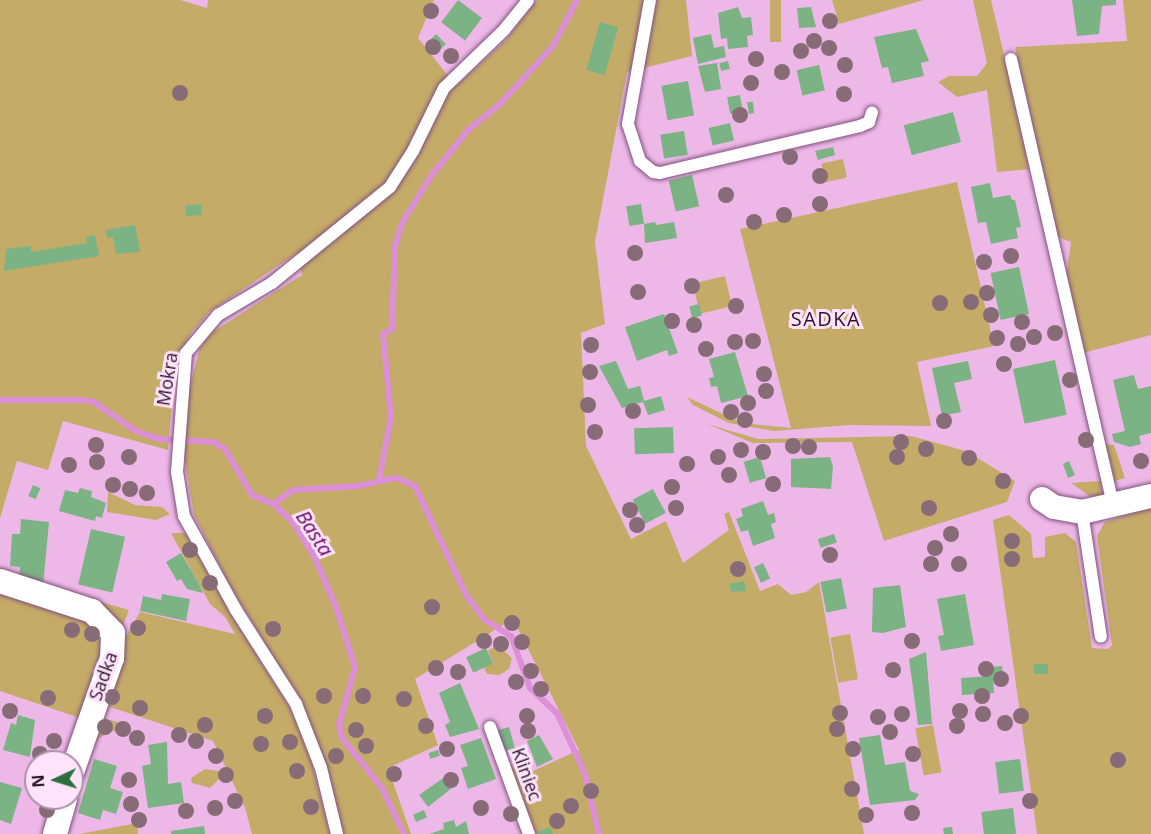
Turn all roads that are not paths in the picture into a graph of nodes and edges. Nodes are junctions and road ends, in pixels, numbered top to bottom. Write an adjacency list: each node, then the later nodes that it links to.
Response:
1 (528, 0): 15 (lane, Mokra)
2 (650, 0): 4 (lane)
3 (1011, 59): 7 (lane)
4 (872, 112)
5 (1151, 496): 7 (street)
6 (1042, 499): 8 (street)
7 (1113, 506): 8 (street)
8 (1082, 512): 10 (lane)
9 (0, 581): 12 (street, Sadka)
10 (1101, 637)
11 (490, 727): 16 (lane, Kliniec)
12 (80, 750)
13 (62, 810): 14 (street)
14 (55, 834)
15 (337, 834)
16 (529, 834)

